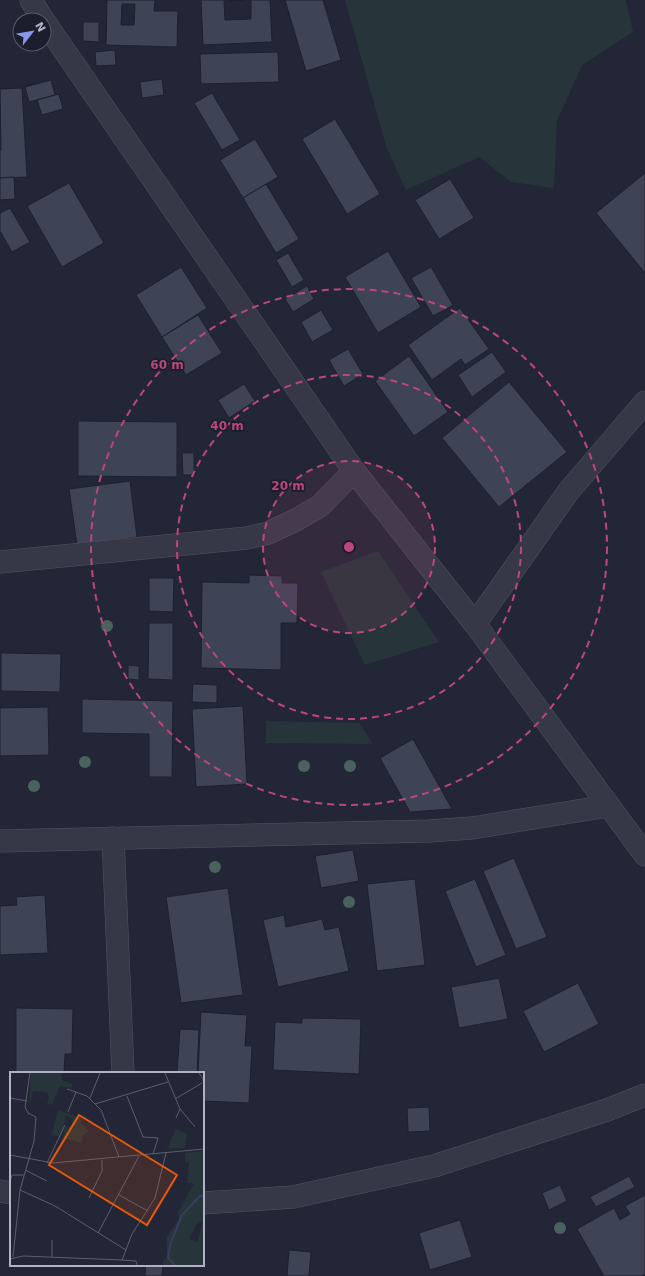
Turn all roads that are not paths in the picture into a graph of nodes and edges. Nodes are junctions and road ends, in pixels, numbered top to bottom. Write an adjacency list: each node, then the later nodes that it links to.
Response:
1 (31, 0): 2 (street)
2 (38, 12)
3 (52, 33): 5 (street)
4 (645, 402): 7 (street)
5 (354, 471): 6 (street); 7 (street)
6 (0, 562)
7 (474, 624): 8 (street)
8 (608, 806): 9 (street); 11 (street)
9 (113, 838): 10 (street); 12 (street)
10 (0, 841)
11 (645, 855)
12 (124, 1072)
13 (645, 1095): 16 (street)
14 (0, 1191): 15 (street)
15 (10, 1193)
16 (204, 1203)

